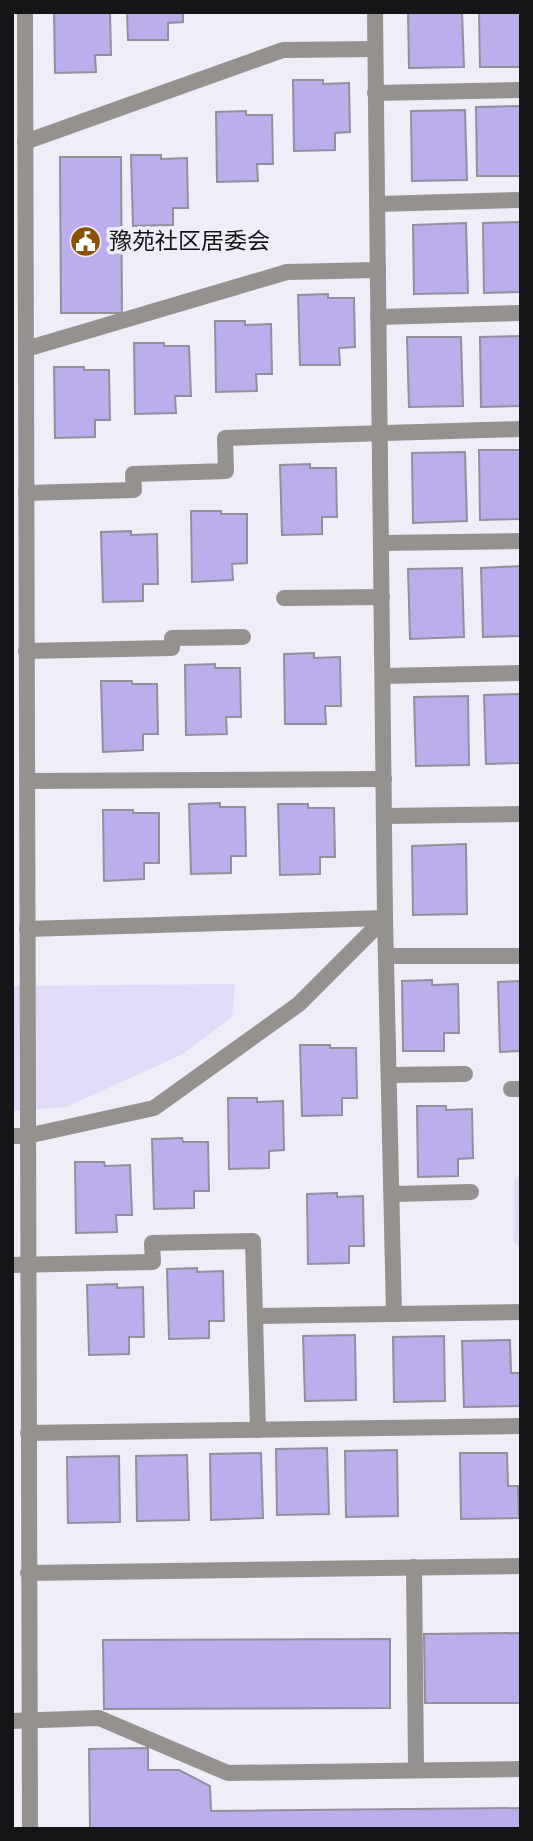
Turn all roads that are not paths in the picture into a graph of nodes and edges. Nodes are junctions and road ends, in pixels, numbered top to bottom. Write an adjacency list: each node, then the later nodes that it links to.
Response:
1 (375, 12): 3 (lane)
2 (21, 15): 6 (lane)
3 (375, 49): 5 (lane); 6 (lane)
4 (521, 90): 5 (lane)
5 (375, 93): 9 (lane)
6 (25, 142): 7 (lane)
7 (19, 160): 11 (lane)
8 (521, 201): 9 (lane)
9 (377, 204): 10 (lane)
10 (378, 270): 13 (lane); 14 (lane)
11 (19, 293): 14 (lane)
12 (521, 313): 13 (lane)
13 (378, 317): 17 (lane)
14 (26, 349): 16 (lane)
15 (521, 429): 17 (lane)
16 (19, 431): 18 (lane)
17 (380, 433): 18 (lane); 20 (lane)
18 (26, 493): 21 (lane)
19 (521, 541): 20 (lane)
20 (381, 543): 22 (lane)
21 (19, 555): 25 (lane)
22 (382, 597): 23 (lane); 28 (lane)
23 (284, 598)
24 (243, 637): 25 (lane)
25 (26, 651): 26 (lane)
26 (19, 673): 30 (lane)
27 (521, 673): 28 (lane)
28 (383, 676): 29 (lane)
29 (384, 779): 30 (lane); 33 (lane)
30 (27, 781): 32 (lane)
31 (521, 814): 33 (lane)
32 (20, 815): 35 (lane)
33 (385, 816): 34 (lane)
34 (385, 918): 35 (lane); 37 (lane); 41 (lane)
35 (27, 929): 36 (lane)
36 (20, 953): 41 (lane)
37 (386, 956): 38 (lane); 40 (lane)
38 (521, 956)
39 (465, 1074): 40 (lane)
40 (388, 1075): 43 (lane)
41 (20, 1136): 44 (lane)
42 (471, 1192): 43 (lane)
43 (392, 1194): 46 (lane)
44 (20, 1265): 47 (lane); 48 (lane)
45 (521, 1311): 46 (lane)
46 (394, 1313): 47 (lane)
47 (255, 1315): 50 (lane)
48 (20, 1391): 51 (lane)
49 (521, 1426): 50 (lane)
50 (258, 1430): 51 (lane)
51 (28, 1433): 52 (lane)
52 (20, 1543): 55 (lane)
53 (521, 1566): 54 (lane)
54 (414, 1567): 55 (lane); 59 (lane)
55 (28, 1573): 56 (lane)
56 (29, 1720): 57 (lane); 59 (lane); 60 (lane)
57 (12, 1721)
58 (521, 1769): 59 (lane)
59 (416, 1770)
60 (30, 1829)

